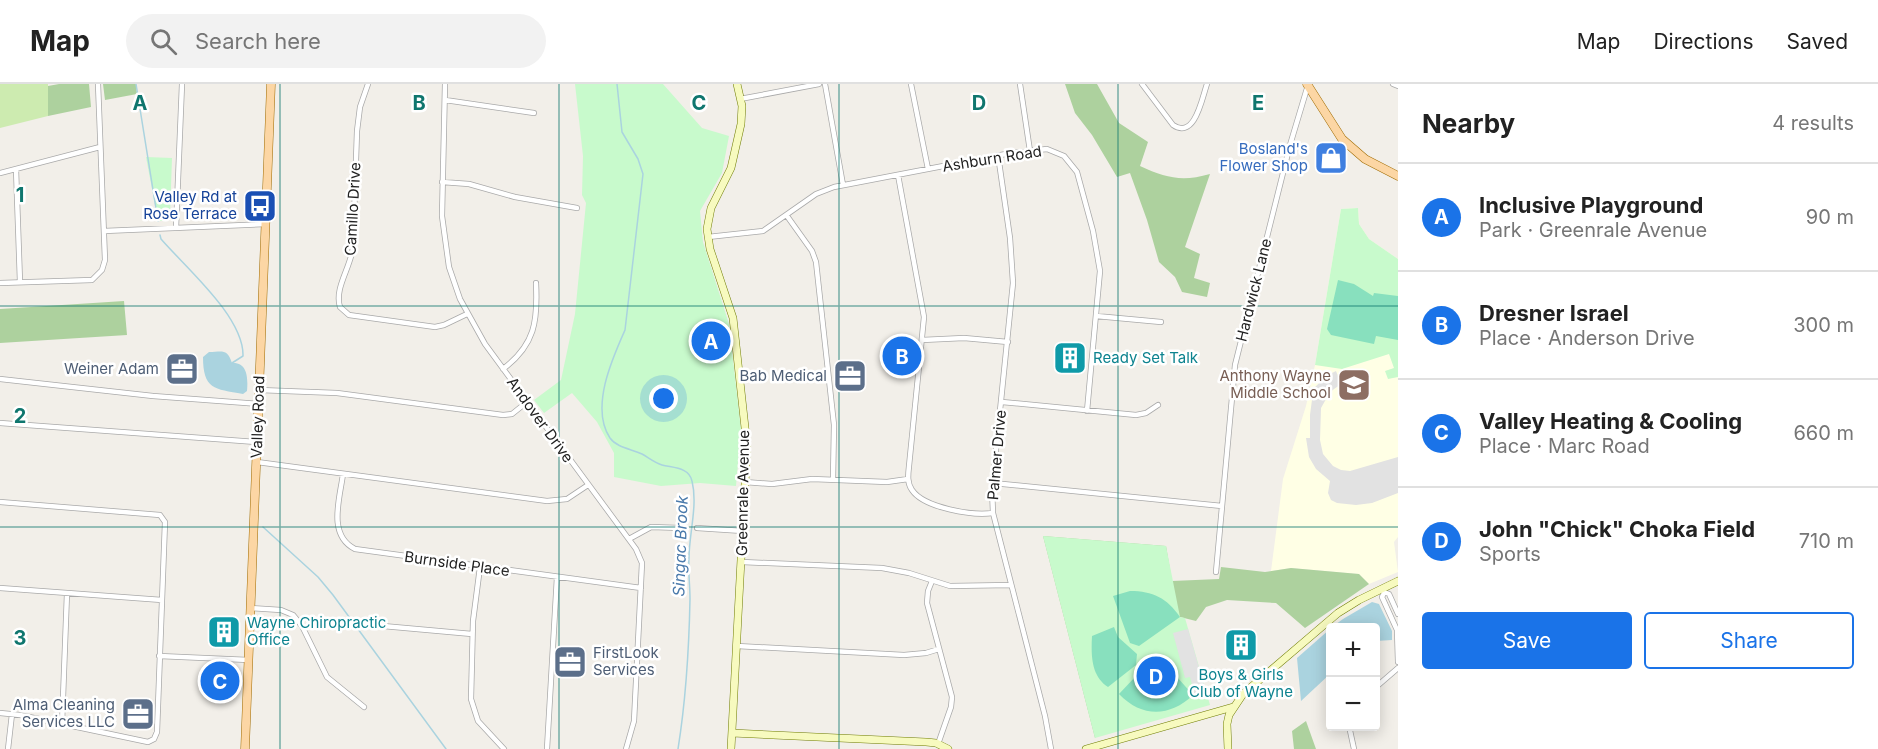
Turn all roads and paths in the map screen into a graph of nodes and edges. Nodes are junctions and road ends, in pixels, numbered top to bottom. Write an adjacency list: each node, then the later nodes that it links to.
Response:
1 (98, 84): 19 (street)
2 (182, 84): 32 (street)
3 (271, 84): 31 (main road, Valley Road)
4 (368, 84): 38 (street, Camillo Drive)
5 (445, 84): 17 (street, Andover Drive)
6 (737, 84): 16 (street, Greenrale Avenue)
7 (819, 84): 16 (street)
8 (825, 84): 28 (street)
9 (911, 84): 23 (street)
10 (1020, 84): 20 (street)
11 (1142, 84): 12 (street)
12 (1207, 84)
13 (1307, 84): 26 (main road); 61 (street, Hardwick Lane)
14 (1393, 84): 15 (street)
15 (1398, 86)
16 (740, 99): 34 (street, Greenrale Avenue)
17 (445, 100): 18 (street); 27 (street, Andover Drive)
18 (534, 113)
19 (100, 147): 22 (street); 33 (street)
20 (1030, 151): 21 (street, Ashburn Road); 39 (street, Ashburn Road)
21 (998, 155): 23 (street, Ashburn Road); 42 (street, Palmer Drive)
22 (16, 169): 24 (street); 35 (street)
23 (928, 169): 25 (street, Ashburn Road)
24 (0, 173)
25 (898, 175): 28 (street, Ashburn Road); 41 (street)
26 (1398, 176)
27 (442, 182): 29 (street); 38 (street, Andover Drive)
28 (843, 185): 30 (street, Ashburn Road)
29 (577, 208)
30 (787, 216): 34 (street, Ashburn Road); 56 (street)
31 (266, 224): 32 (street); 45 (main road, Valley Road)
32 (176, 228): 33 (street)
33 (104, 231): 35 (street)
34 (708, 237): 57 (street, Greenrale Avenue)
35 (20, 282): 36 (street)
36 (0, 283)
37 (536, 283): 43 (street)
38 (467, 314): 43 (street, Andover Drive)
39 (1096, 316): 40 (street); 50 (street, Ashburn Road)
40 (1161, 322)
41 (922, 340): 42 (street); 55 (street)
42 (1008, 342): 47 (street, Palmer Drive)
43 (503, 369): 46 (street, Andover Drive)
44 (0, 379): 48 (street)
45 (259, 390): 46 (street); 48 (main road, Valley Road)
46 (527, 402): 59 (street, Andover Drive)
47 (1002, 402): 50 (street); 58 (street, Palmer Drive)
48 (259, 404): 52 (main road, Valley Road)
49 (1158, 405): 50 (street)
50 (1087, 411)
51 (0, 423): 52 (street)
52 (257, 442): 53 (main road, Valley Road)
53 (256, 462): 54 (street); 79 (main road, Valley Road)
54 (344, 474): 59 (street); 68 (street, Burnside Place)
55 (908, 479): 56 (street); 62 (street)
56 (833, 480): 57 (street)
57 (745, 482): 65 (street, Greenrale Avenue)
58 (993, 483): 61 (street); 62 (street, Palmer Drive)
59 (588, 485): 66 (street, Andover Drive)
60 (0, 502): 78 (street)
61 (1222, 506): 69 (street, Hardwick Lane)
62 (993, 513): 73 (street, Palmer Drive)
63 (681, 528): 66 (street)
64 (697, 528): 65 (street)
65 (743, 531): 67 (street, Greenrale Avenue)
66 (628, 539): 75 (street, Andover Drive)
67 (742, 562): 72 (street); 83 (street, Greenrale Avenue)
68 (480, 567): 70 (street, Burnside Place); 82 (street)
69 (1216, 572)
70 (557, 577): 75 (street, Burnside Place); 101 (street)
71 (1398, 580): 76 (street)
72 (932, 581): 73 (street); 84 (street)
73 (1011, 585): 105 (street, Palmer Drive)
74 (0, 588): 77 (street)
75 (641, 588): 102 (street, Andover Drive)
76 (1383, 591): 80 (street); 87 (street); 91 (street)
77 (67, 593): 78 (street); 94 (street)
78 (162, 600): 85 (street)
79 (250, 608): 86 (main road, Valley Road); 90 (street)
80 (1398, 614)
81 (383, 626): 82 (street)
82 (472, 634): 100 (street)
83 (737, 646): 84 (street); 96 (street, Greenrale Avenue)
84 (939, 649): 97 (street)
85 (159, 656): 86 (street); 94 (street)
86 (249, 660): 99 (main road, Valley Road)
87 (1398, 662)
88 (1398, 668): 89 (street)
89 (1380, 684)
90 (364, 707)
91 (1233, 707): 106 (street); 107 (street)
92 (0, 713): 93 (street)
93 (12, 714): 94 (street); 98 (street)
94 (62, 724)
95 (1349, 731): 108 (street)
96 (732, 733): 97 (street); 103 (street, Greenrale Avenue)
97 (938, 744): 104 (street)
98 (8, 749)
99 (245, 749)
100 (504, 749)
101 (547, 749)
102 (626, 749)
103 (731, 749)
104 (948, 749)
105 (1051, 749)
106 (1086, 749)
107 (1228, 749)
108 (1354, 749)

